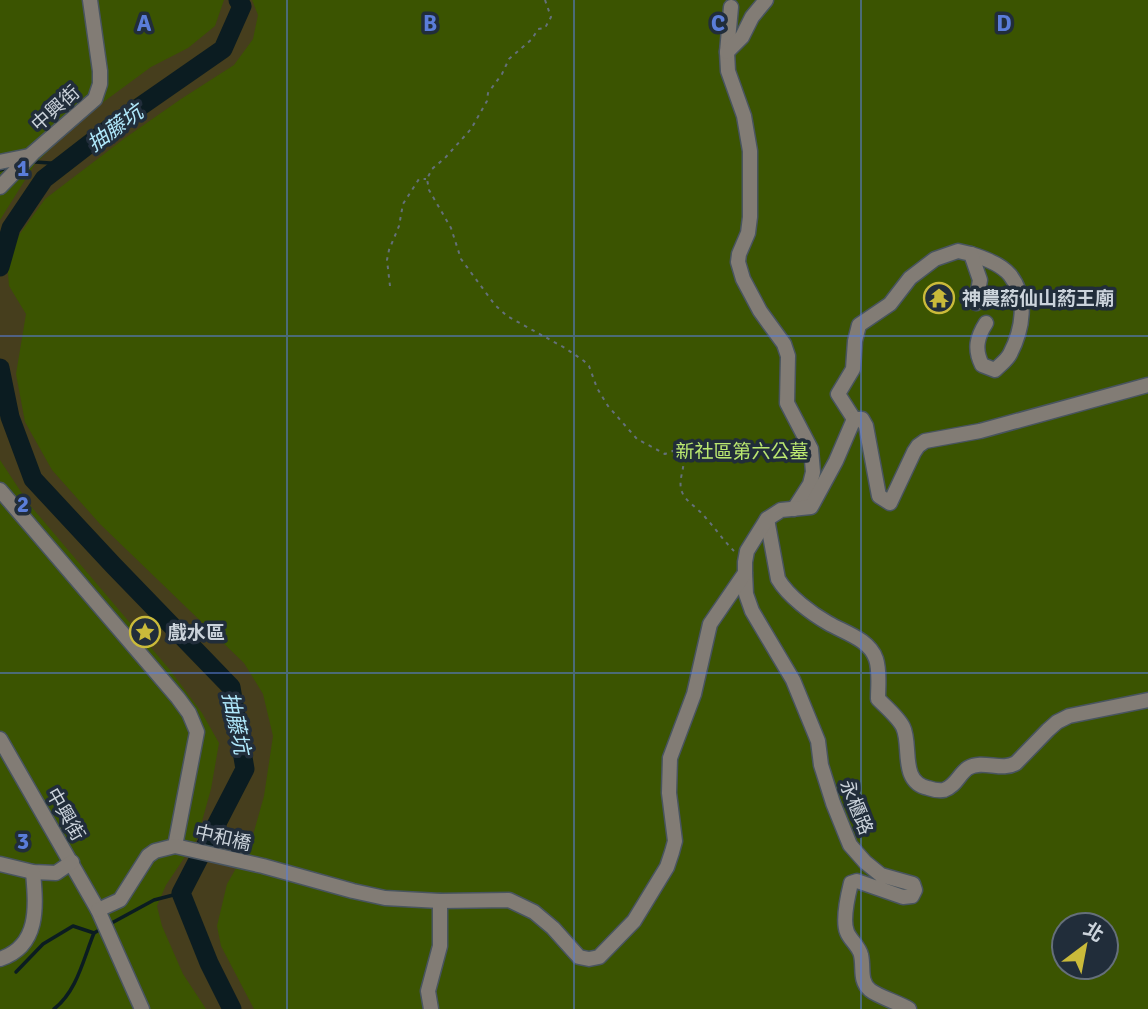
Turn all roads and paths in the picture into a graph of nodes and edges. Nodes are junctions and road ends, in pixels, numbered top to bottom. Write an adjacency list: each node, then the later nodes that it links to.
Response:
1 (90, 0): 6 (street, 中興街)
2 (545, 0): 8 (path)
3 (766, 0): 5 (street)
4 (731, 7): 5 (street)
5 (727, 52): 17 (street)
6 (29, 156): 7 (street); 9 (street, 中興街)
7 (0, 162)
8 (428, 179): 11 (path); 19 (path)
9 (0, 187)
10 (971, 254): 12 (street); 13 (street); 15 (street)
11 (390, 286)
12 (976, 303)
13 (986, 323)
14 (1148, 385): 15 (street)
15 (854, 419): 17 (street)
16 (0, 490): 22 (street)
17 (794, 509): 18 (street)
18 (767, 519): 19 (street, 中和橋); 20 (street)
19 (745, 567): 26 (street, 中和橋); 31 (street, 永櫃路)
20 (1148, 700)
21 (0, 739): 23 (street, 中興街)
22 (174, 846): 26 (street, 中和橋); 27 (street)
23 (72, 862): 25 (street); 27 (street, 中興街)
24 (0, 864): 25 (street)
25 (33, 872): 28 (street)
26 (440, 901): 30 (street)
27 (98, 910): 29 (street, 中興街)
28 (0, 959)
29 (142, 1009)
30 (431, 1009)
31 (909, 1009)

